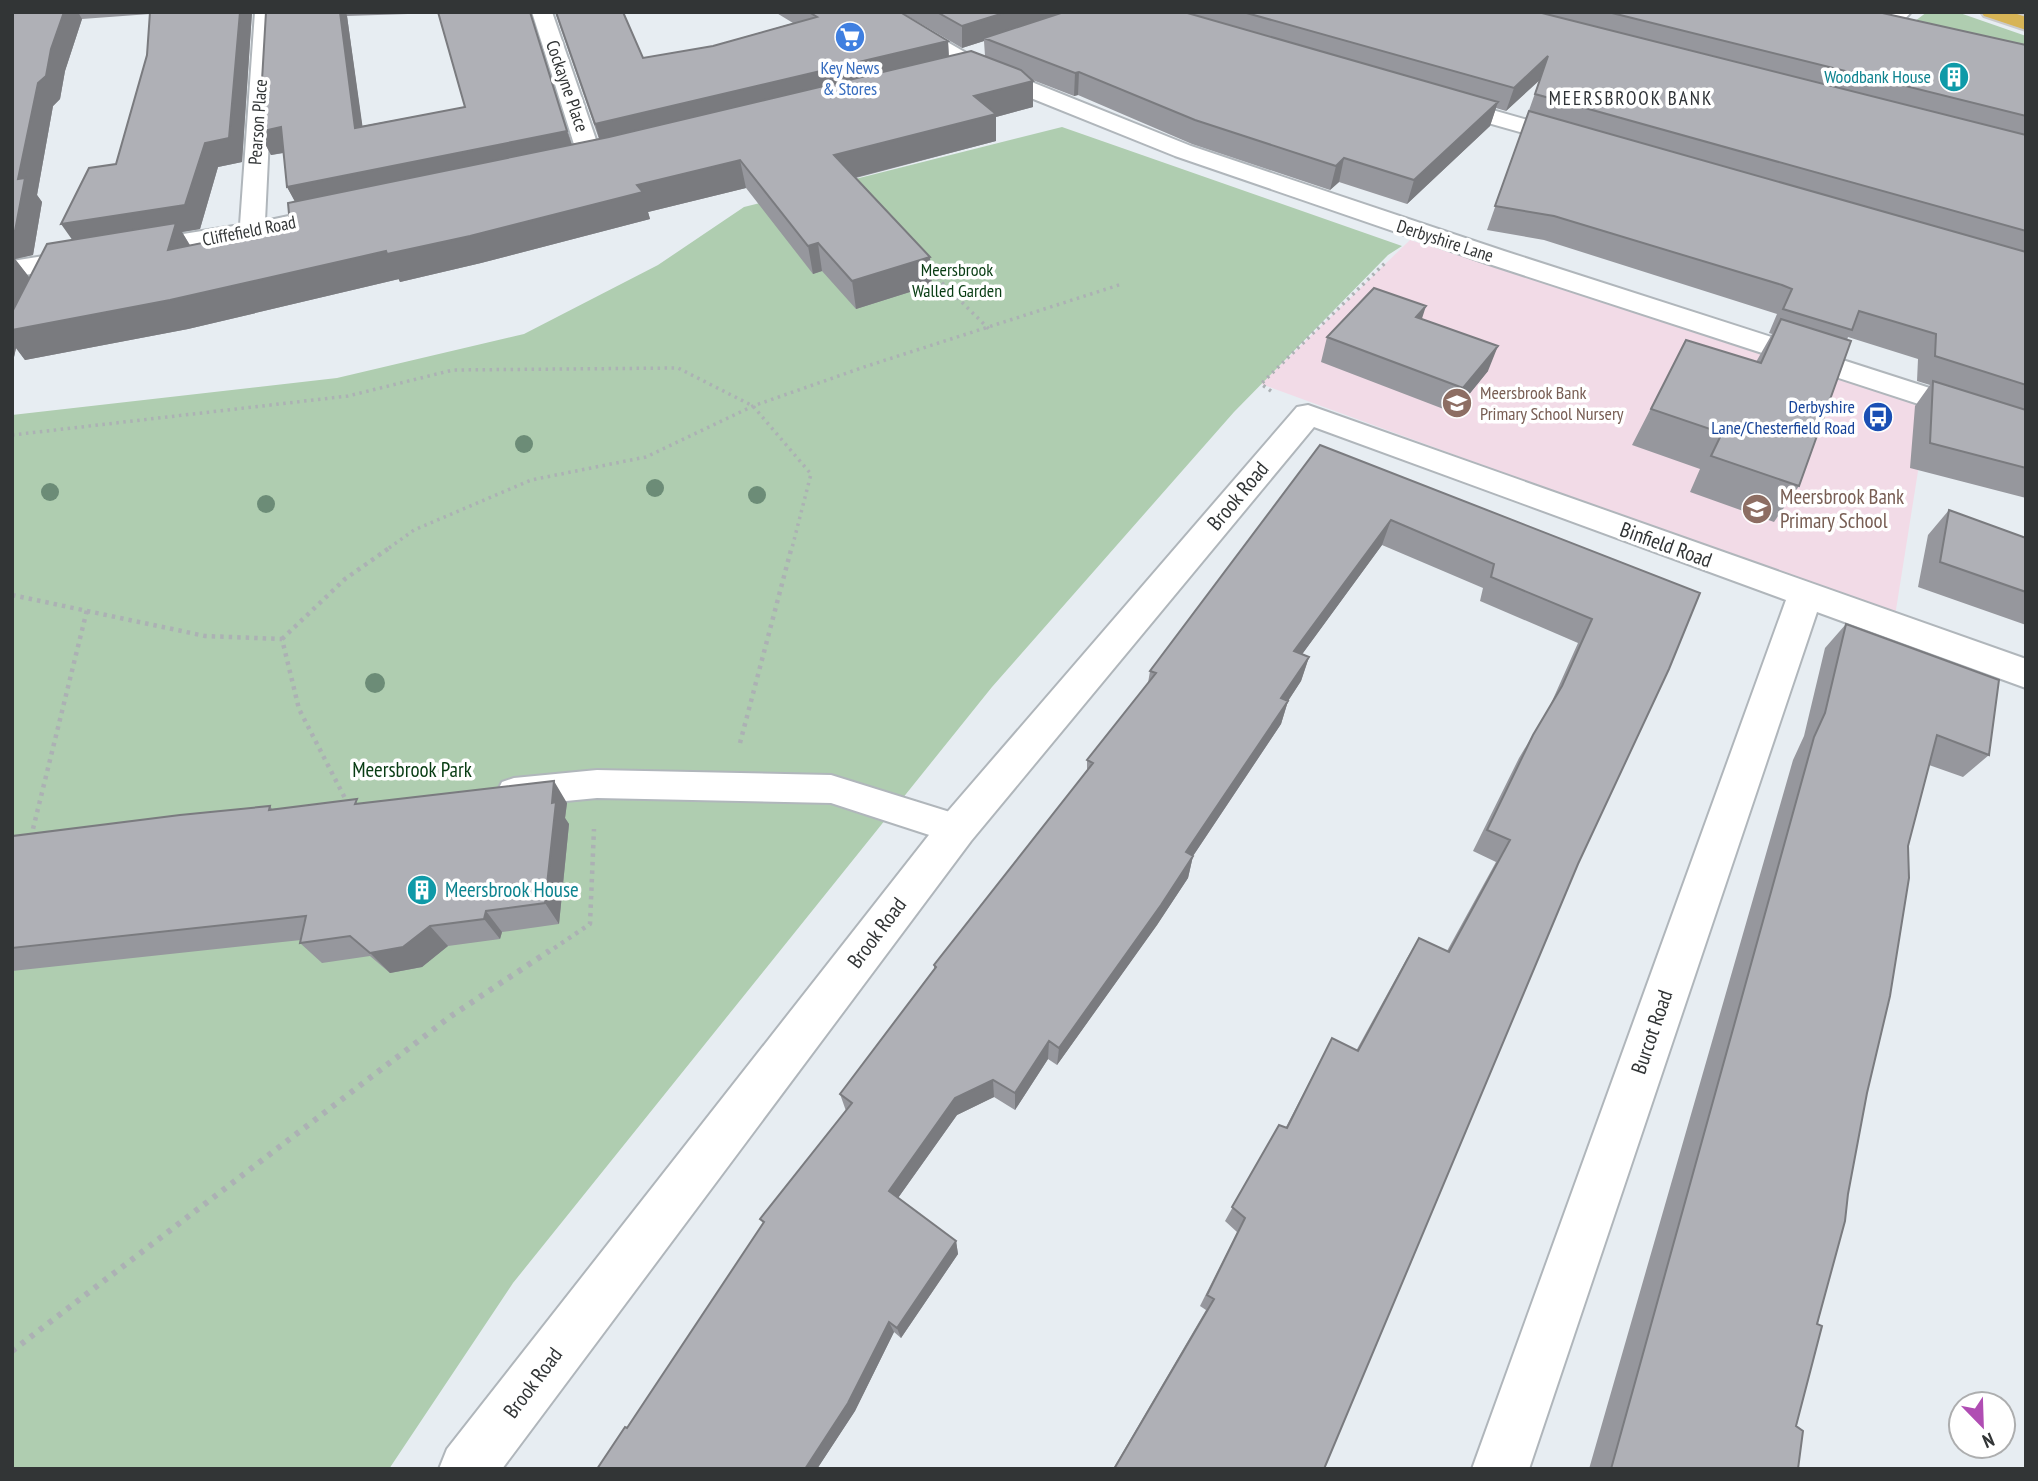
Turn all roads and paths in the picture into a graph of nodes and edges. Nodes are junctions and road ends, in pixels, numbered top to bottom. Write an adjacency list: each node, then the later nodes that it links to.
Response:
1 (265, 12): 14 (street, Pearson Place)
2 (542, 12): 11 (street, Cockayne Place)
3 (880, 12): 15 (street, Derbyshire Lane)
4 (1795, 12): 5 (street)
5 (1901, 12)
6 (1991, 12): 7 (highway)
7 (2026, 24)
8 (1424, 97): 9 (street)
9 (1598, 148)
10 (618, 154): 11 (street)
11 (592, 160): 12 (street)
12 (564, 166)
13 (360, 209): 14 (street, Cliffefield Road)
14 (251, 231): 17 (street, Cliffefield Road)
15 (1419, 232): 21 (path); 22 (street, Derbyshire Lane)
16 (924, 264): 19 (path)
17 (12, 270)
18 (1122, 284): 19 (path)
19 (989, 329): 20 (path)
20 (753, 406): 23 (path); 27 (path); 30 (path)
21 (1308, 414): 25 (street, Binfield Road); 33 (street, Brook Road)
22 (2026, 429)
23 (12, 435)
24 (12, 595): 26 (path)
25 (1805, 596): 28 (street, Binfield Road); 37 (street, Burcot Road)
26 (88, 610): 27 (path); 34 (path)
27 (282, 639): 32 (path)
28 (2026, 674)
29 (597, 784): 30 (lane); 31 (lane); 35 (path)
30 (729, 785): 33 (lane)
31 (478, 795)
32 (350, 807)
33 (957, 829): 36 (street, Brook Road)
34 (30, 841)
35 (12, 1351)
36 (467, 1469)
37 (1500, 1469)

